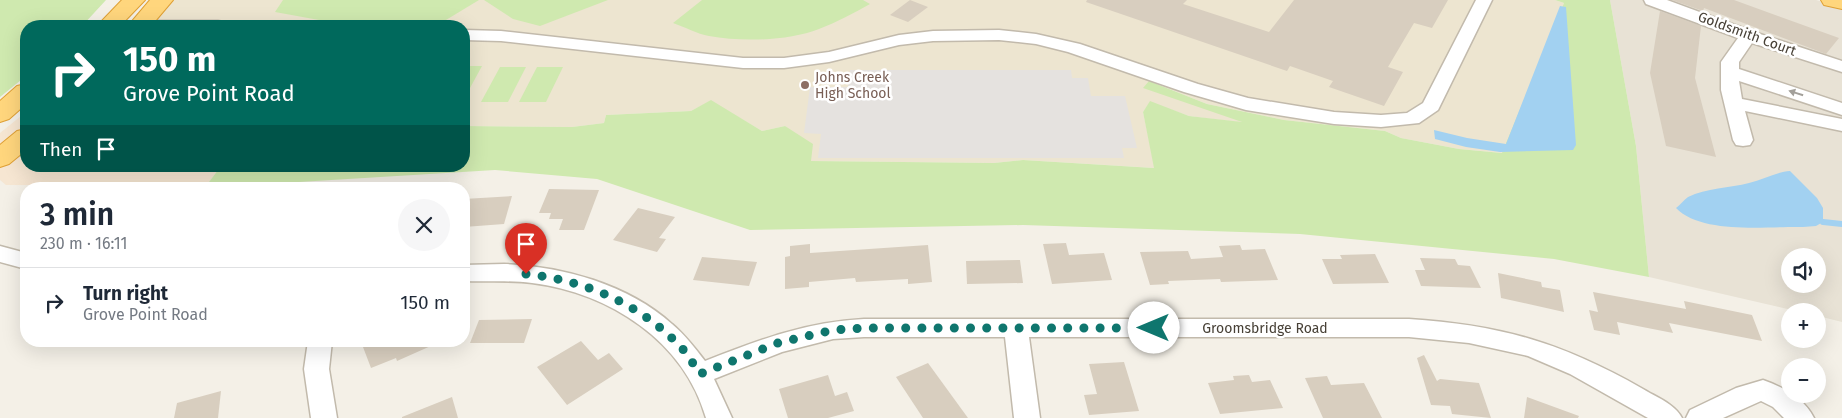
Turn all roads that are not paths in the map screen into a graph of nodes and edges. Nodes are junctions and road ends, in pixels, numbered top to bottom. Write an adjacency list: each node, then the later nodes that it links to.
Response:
1 (134, 0): 7 (highway)
2 (162, 0): 8 (highway)
3 (1484, 0): 9 (street)
4 (1652, 0): 10 (street, Goldsmith Court)
5 (1832, 0): 6 (highway)
6 (1842, 3)
7 (114, 20)
8 (144, 20)
9 (470, 36)
10 (1748, 36): 11 (street, Goldsmith Court); 12 (street)
11 (1842, 68)
12 (1730, 72): 14 (street, one-way to 12); 15 (street)
13 (20, 96): 18 (highway)
14 (1823, 102): 16 (street); 19 (street)
15 (1733, 103): 19 (street); 21 (street)
16 (1842, 109)
17 (20, 110): 20 (highway)
18 (0, 114)
19 (1835, 124)
20 (0, 127)
21 (1743, 140)
22 (20, 142): 23 (highway)
23 (0, 158)
24 (0, 254): 25 (street)
25 (20, 259)
26 (0, 265): 27 (street)
27 (20, 267)
28 (470, 273): 31 (street)
29 (1016, 328): 31 (street, Groomsbridge Road); 34 (street); 35 (street, Groomsbridge Road)
30 (319, 347): 32 (street)
31 (700, 374): 33 (street)
32 (324, 418)
33 (719, 418)
34 (1027, 418)
35 (1668, 418)
36 (1699, 418): 37 (street)
37 (1800, 418)

